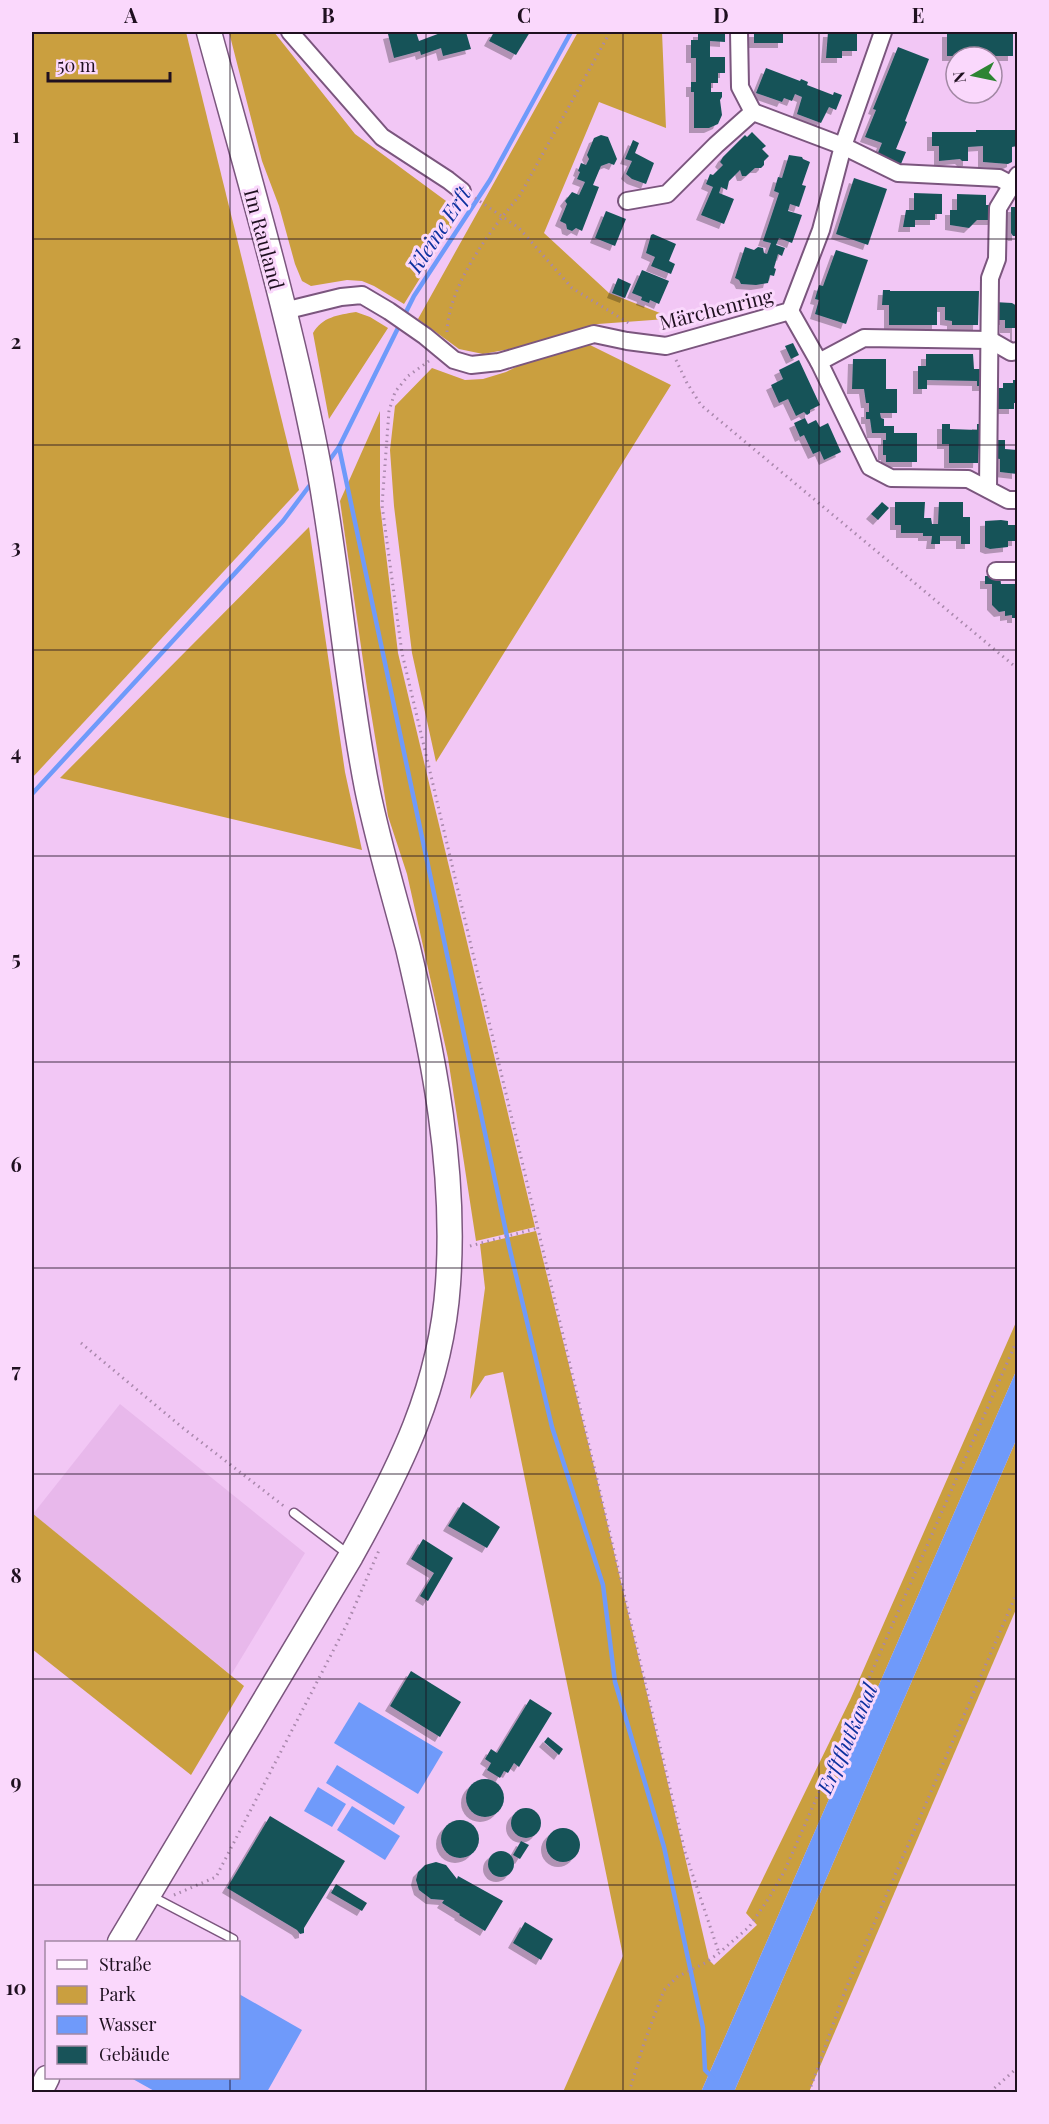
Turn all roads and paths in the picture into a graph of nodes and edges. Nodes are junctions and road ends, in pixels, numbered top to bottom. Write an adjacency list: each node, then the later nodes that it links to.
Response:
1 (209, 32): 12 (street, Im Rauland)
2 (290, 32): 9 (street)
3 (610, 32): 11 (path)
4 (739, 32): 6 (street)
5 (883, 32): 7 (street, Märchenring)
6 (753, 112): 7 (street); 10 (street)
7 (843, 146): 8 (street); 13 (street, Märchenring)
8 (1015, 182): 15 (street)
9 (467, 194): 11 (path)
10 (627, 201)
11 (502, 217): 14 (path); 18 (path)
12 (285, 311): 18 (street, Märchenring); 30 (street, Im Rauland)
13 (790, 311): 16 (street, Märchenring); 19 (street, Märchenring)
14 (638, 328)
15 (990, 340): 17 (street); 19 (street); 20 (street)
16 (666, 346): 18 (street, Märchenring); 24 (path)
17 (1017, 351)
18 (447, 355): 25 (path)
19 (819, 362): 20 (street, Märchenring)
20 (988, 489): 21 (street, Märchenring)
21 (1017, 500)
22 (996, 571): 23 (street)
23 (1017, 571)
24 (1017, 669)
25 (538, 1228): 26 (path); 35 (path)
26 (471, 1244)
27 (1017, 1338): 35 (path)
28 (81, 1343): 29 (path)
29 (294, 1514): 30 (lane)
30 (351, 1556): 32 (street, Im Rauland)
31 (1017, 1590): 38 (path)
32 (149, 1894): 33 (lane); 34 (street, Im Rauland)
33 (233, 1939)
34 (121, 1941)
35 (719, 1953): 37 (path)
36 (1017, 2067): 39 (path)
37 (629, 2092)
38 (809, 2092)
39 (990, 2092)

